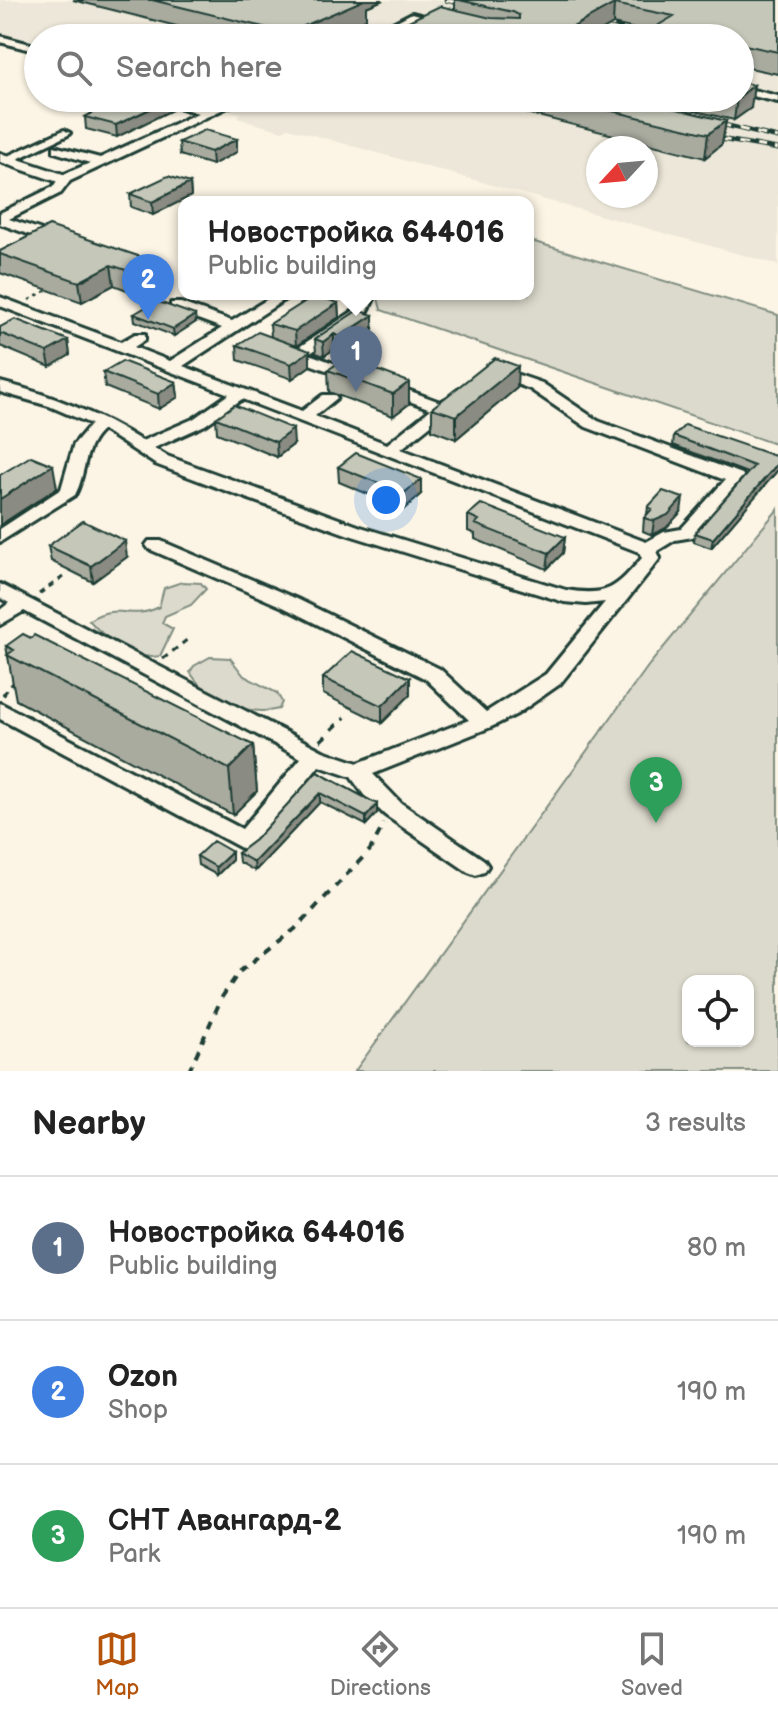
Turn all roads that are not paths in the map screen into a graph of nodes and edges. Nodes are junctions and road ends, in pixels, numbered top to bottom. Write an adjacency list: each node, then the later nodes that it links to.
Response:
1 (396, 24): 2 (street)
2 (449, 24)
3 (0, 39): 4 (street)
4 (24, 45)
5 (754, 93): 6 (street)
6 (778, 99)
7 (204, 112): 11 (street)
8 (64, 133): 10 (street)
9 (58, 149): 11 (street)
10 (3, 158): 12 (main road)
11 (100, 162): 12 (street)
12 (64, 179): 13 (street)
13 (0, 219): 14 (street)
14 (69, 244)
15 (277, 300): 19 (street)
16 (367, 300): 23 (street)
17 (8, 304): 22 (street)
18 (176, 306): 19 (street)
19 (234, 327): 24 (street)
20 (140, 337): 22 (street)
21 (268, 344): 23 (street)
22 (121, 348): 24 (street)
23 (298, 355): 28 (street)
24 (170, 367): 26 (street)
25 (0, 387): 30 (street)
26 (240, 394): 29 (street); 31 (street)
27 (329, 398): 29 (street)
28 (442, 408): 32 (street); 35 (street)
29 (303, 418): 32 (street)
30 (103, 423): 31 (street); 33 (street)
31 (142, 447): 36 (street)
32 (389, 450): 35 (street)
33 (0, 537)
34 (155, 545): 41 (street)
35 (647, 549): 36 (street)
36 (623, 589): 41 (street)
37 (0, 590): 38 (street)
38 (24, 602): 39 (street); 42 (street)
39 (0, 619)
40 (0, 710): 42 (street)
41 (484, 722): 43 (street)
42 (312, 754): 43 (street)
43 (359, 771): 44 (street)
44 (476, 866)

